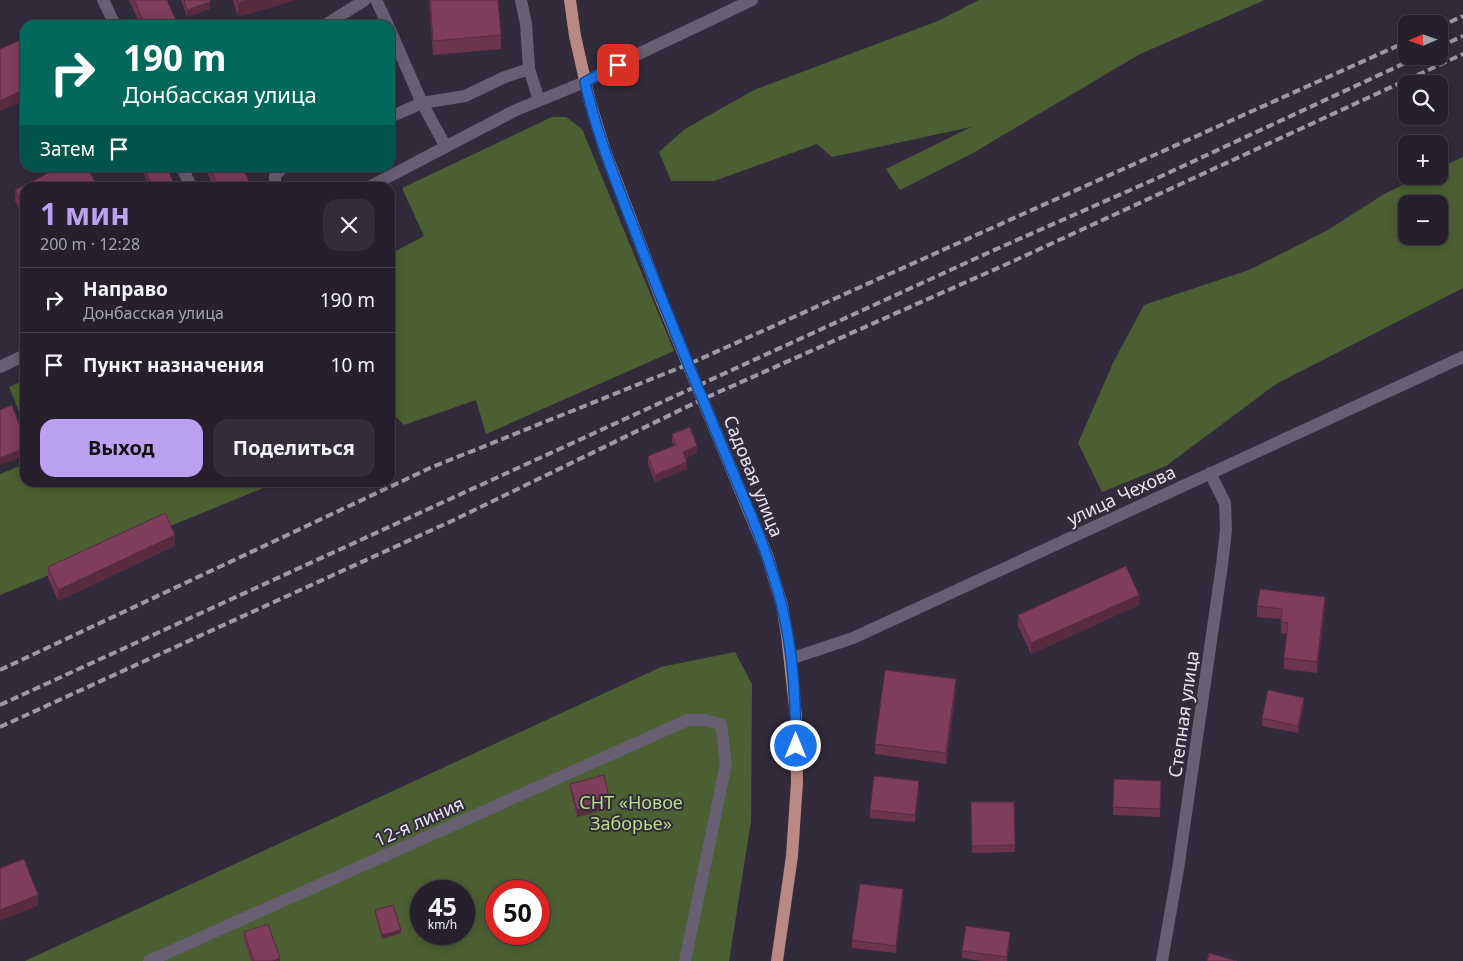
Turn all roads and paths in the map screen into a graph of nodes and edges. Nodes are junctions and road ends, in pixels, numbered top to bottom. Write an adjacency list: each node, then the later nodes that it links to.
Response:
1 (103, 0): 8 (street)
2 (366, 0): 9 (street)
3 (376, 0): 10 (street)
4 (521, 0): 13 (street)
5 (566, 0): 11 (main road)
6 (570, 0): 11 (main road)
7 (752, 0): 14 (street)
8 (112, 20)
9 (333, 20)
10 (386, 20)
11 (575, 36): 14 (main road, Садовая улица)
12 (395, 41): 16 (street)
13 (528, 69): 15 (street); 16 (street)
14 (585, 82): 15 (street); 24 (main road, Садовая улица)
15 (539, 100): 18 (street)
16 (422, 103): 17 (street); 18 (street)
17 (395, 115)
18 (446, 147): 19 (street)
19 (380, 182)
20 (20, 357): 22 (street)
21 (1463, 357): 23 (street, улица Чехова)
22 (0, 367)
23 (1210, 474): 24 (street, улица Чехова); 28 (street, Степная улица)
24 (790, 659): 27 (main road, Садовая улица)
25 (149, 961): 26 (street, 12-я линия)
26 (685, 961)
27 (777, 961)
28 (1162, 961)

